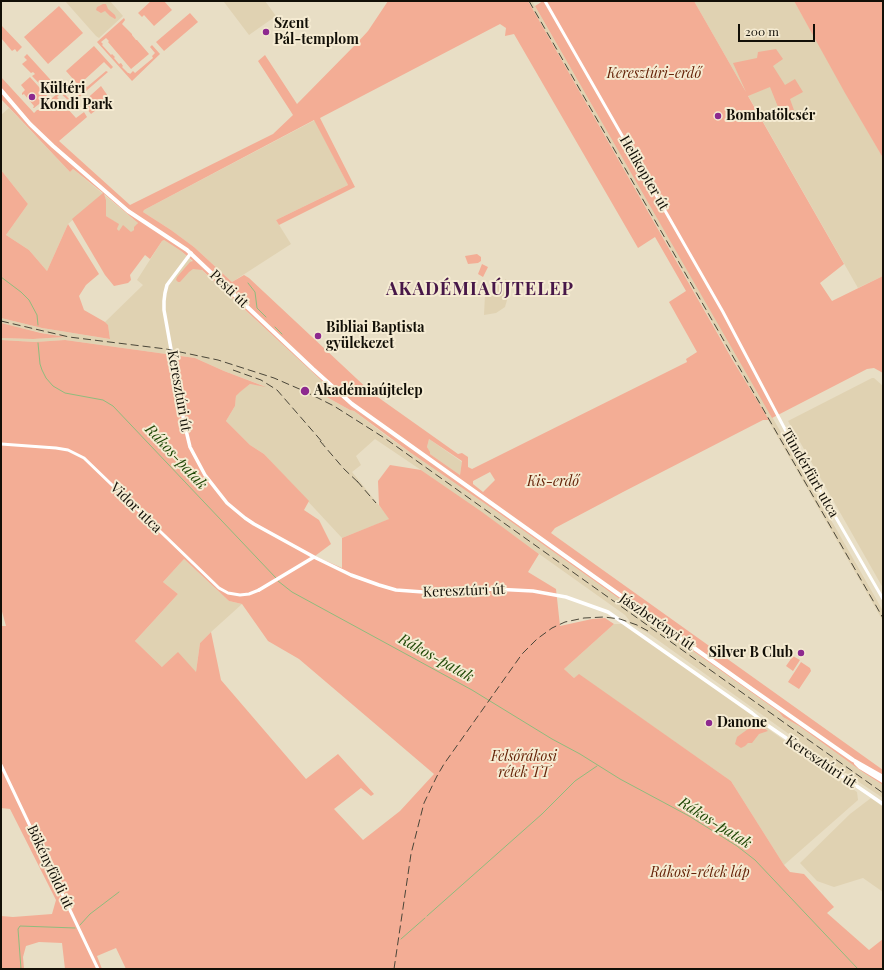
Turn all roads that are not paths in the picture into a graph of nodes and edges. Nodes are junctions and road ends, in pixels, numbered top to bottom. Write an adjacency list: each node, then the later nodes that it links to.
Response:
1 (546, 1): 4 (street, Helikopter út)
2 (1, 90): 3 (main road, Pesti út)
3 (192, 253): 6 (main road, Pesti út); 7 (main road, Keresztúri út)
4 (741, 345): 11 (street, Tündérfürt utca)
5 (1, 444): 10 (street, Vidor utca)
6 (462, 483): 12 (main road, Jászberényi út)
7 (305, 553): 8 (main road, Keresztúri út); 9 (main road)
8 (314, 557): 9 (main road); 16 (main road, Keresztúri út)
9 (308, 560): 10 (main road)
10 (259, 590)
11 (883, 600)
12 (853, 760): 14 (main road, Jászberényi út); 15 (main road, Jászberényi út)
13 (1, 765): 17 (street, Bökényföldi út)
14 (883, 776)
15 (883, 781)
16 (883, 804)
17 (98, 969)

